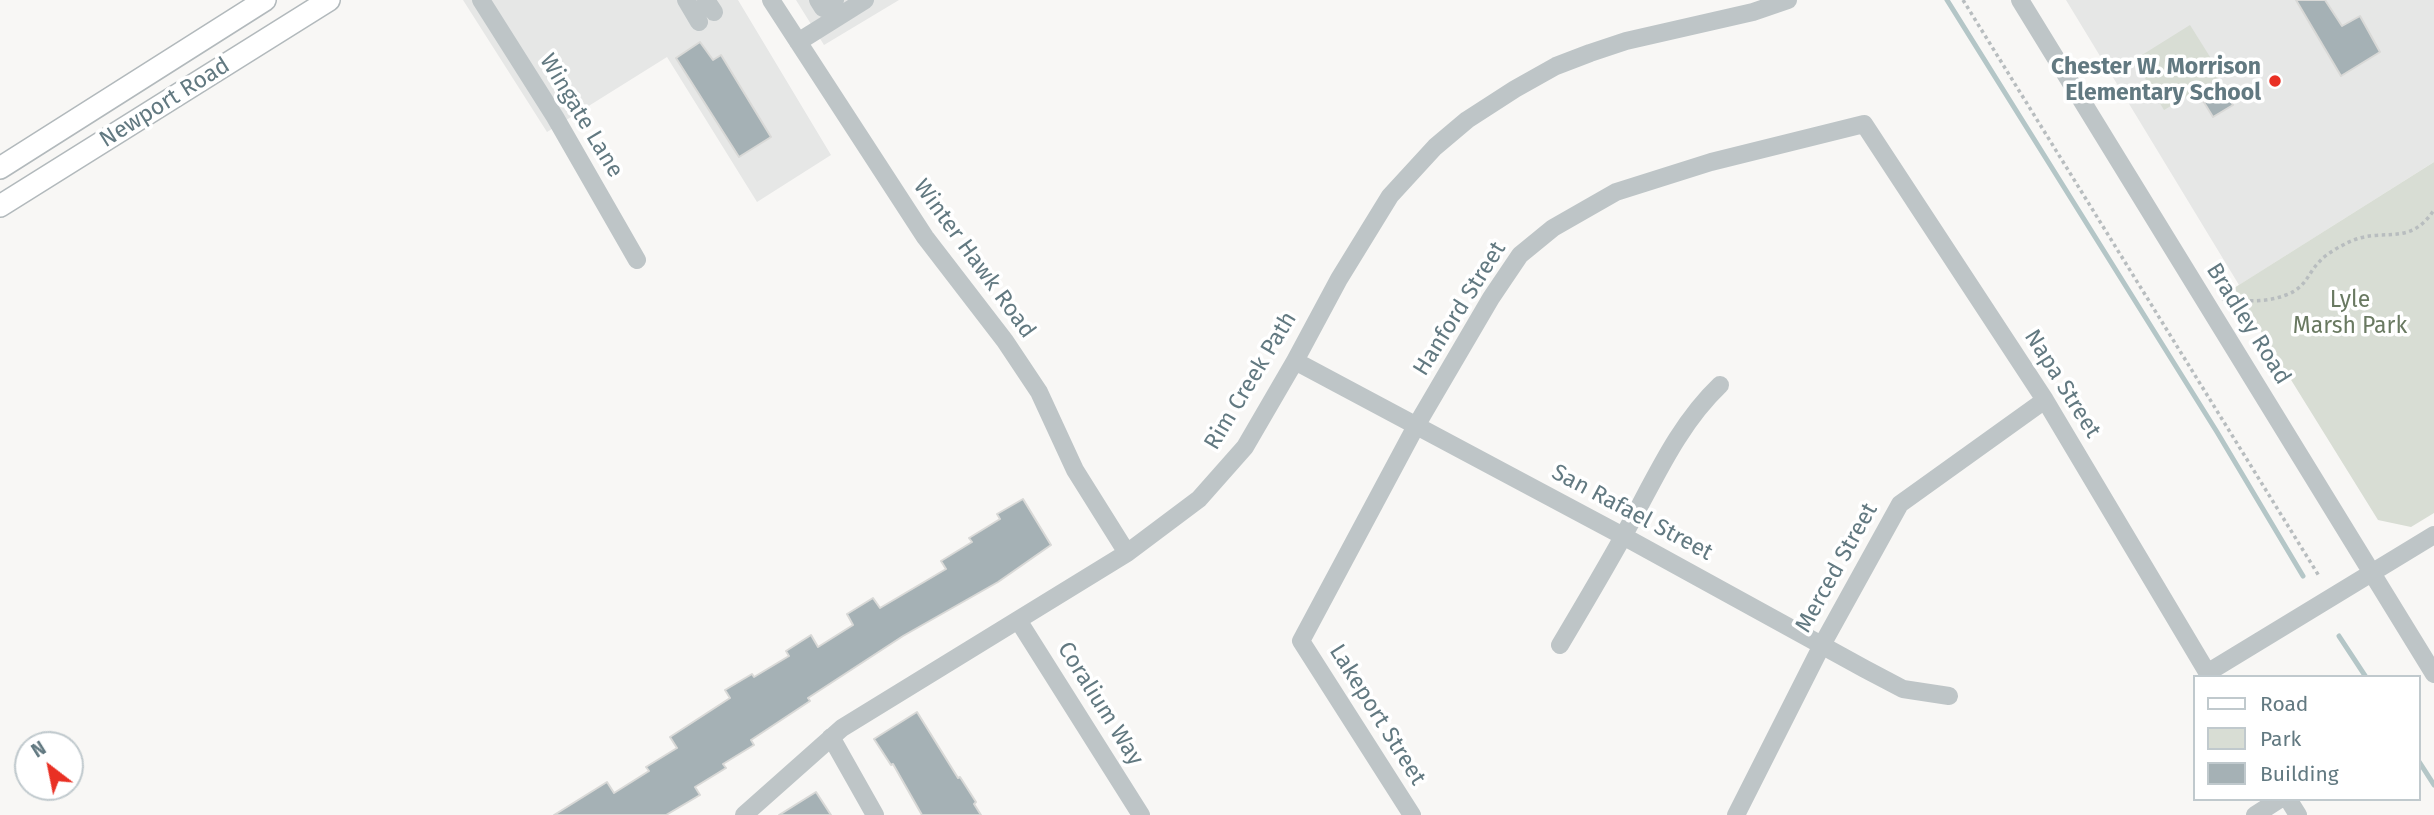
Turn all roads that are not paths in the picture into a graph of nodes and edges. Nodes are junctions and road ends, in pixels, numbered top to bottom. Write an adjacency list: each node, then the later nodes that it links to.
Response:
1 (265, 0): 14 (main road, Newport Road)
2 (329, 0): 15 (main road, Newport Road)
3 (481, 0): 16 (street, Wingate Lane)
4 (686, 0): 11 (street)
5 (771, 0): 12 (street, Winter Hawk Road)
6 (818, 0): 7 (street)
7 (835, 0)
8 (865, 0): 12 (street)
9 (1788, 0): 17 (street, Rim Creek Path)
10 (2020, 0): 24 (street, Bradley Road)
11 (706, 11)
12 (797, 41): 23 (street, Winter Hawk Road)
13 (1864, 124): 19 (street, Napa Street); 20 (street, Hanford Street)
14 (0, 168)
15 (0, 206)
16 (637, 260)
17 (1295, 361): 20 (street, San Rafael Street); 23 (street, Rim Creek Path)
18 (1720, 385): 22 (street)
19 (2045, 400): 28 (street, Merced Street); 30 (street, Napa Street)
20 (1416, 426): 22 (street, San Rafael Street); 26 (street, Hanford Street)
21 (2434, 535): 24 (street)
22 (1623, 536): 27 (street); 28 (street, San Rafael Street)
23 (1127, 553): 25 (street, Rim Creek Path)
24 (2372, 573): 29 (street, Bradley Road); 30 (street)
25 (1018, 620): 32 (street, Rim Creek Path); 36 (street, Coralium Way)
26 (1301, 641): 37 (street, Lakeport Street)
27 (1560, 645)
28 (1822, 645): 31 (street, San Rafael Street); 38 (street, Merced Street)
29 (2434, 674)
30 (2209, 675)
31 (1949, 696)
32 (831, 737): 34 (street, Rim Creek Path); 35 (street)
33 (2277, 801): 39 (street)
34 (744, 815)
35 (875, 815)
36 (1141, 815)
37 (1412, 815)
38 (1736, 815)
39 (2255, 815)

